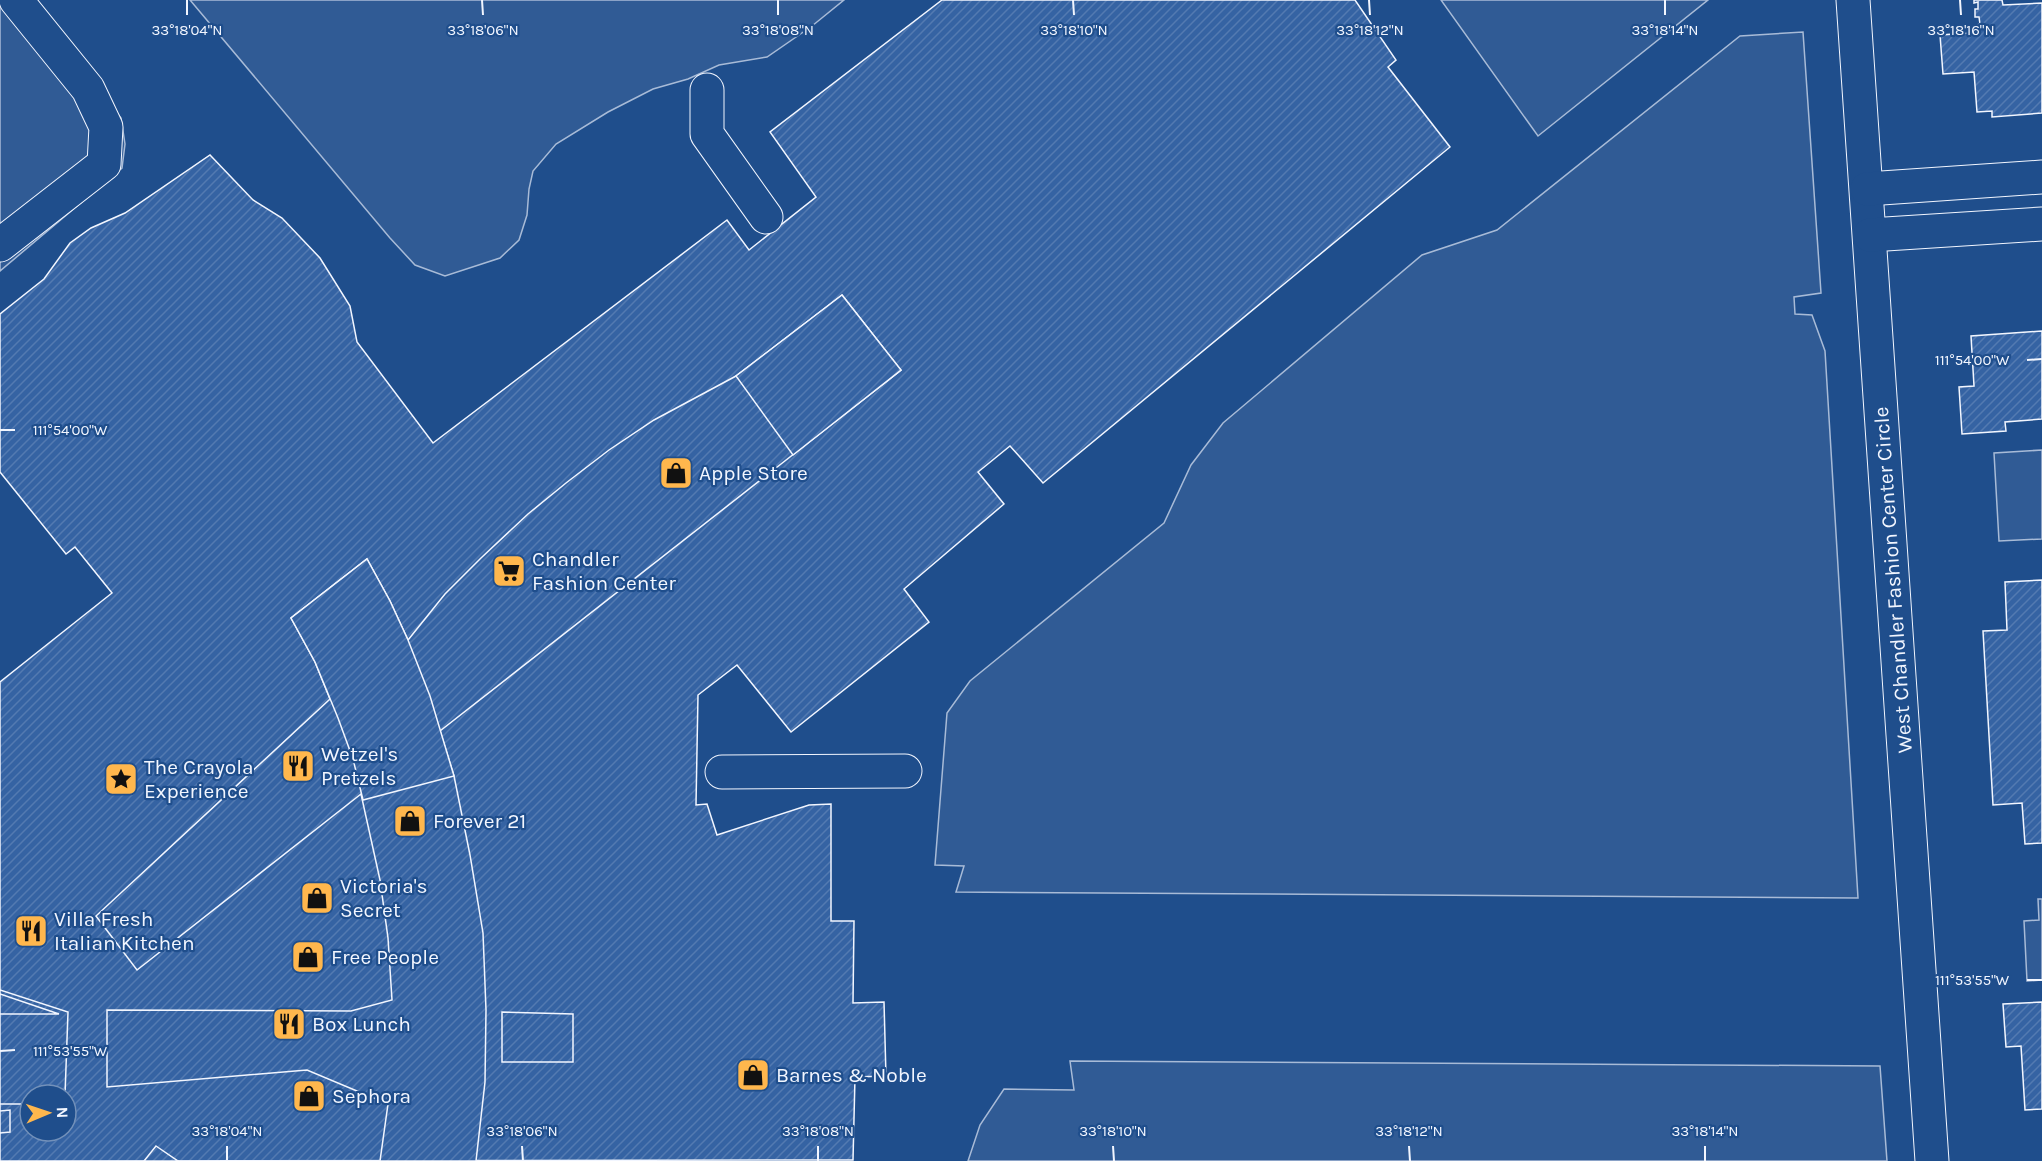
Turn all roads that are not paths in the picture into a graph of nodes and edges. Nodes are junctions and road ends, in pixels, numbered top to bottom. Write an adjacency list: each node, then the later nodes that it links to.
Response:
1 (16, 0): 9 (street)
2 (1853, 0): 5 (street, West Chandler Fashion Center Circle)
3 (707, 90): 6 (street)
4 (2042, 177): 5 (street)
5 (1867, 189): 8 (street, West Chandler Fashion Center Circle)
6 (766, 216)
7 (2042, 224): 8 (street)
8 (1870, 235): 12 (street, West Chandler Fashion Center Circle)
9 (0, 245)
10 (905, 771): 11 (street)
11 (722, 772)
12 (1932, 1161)

